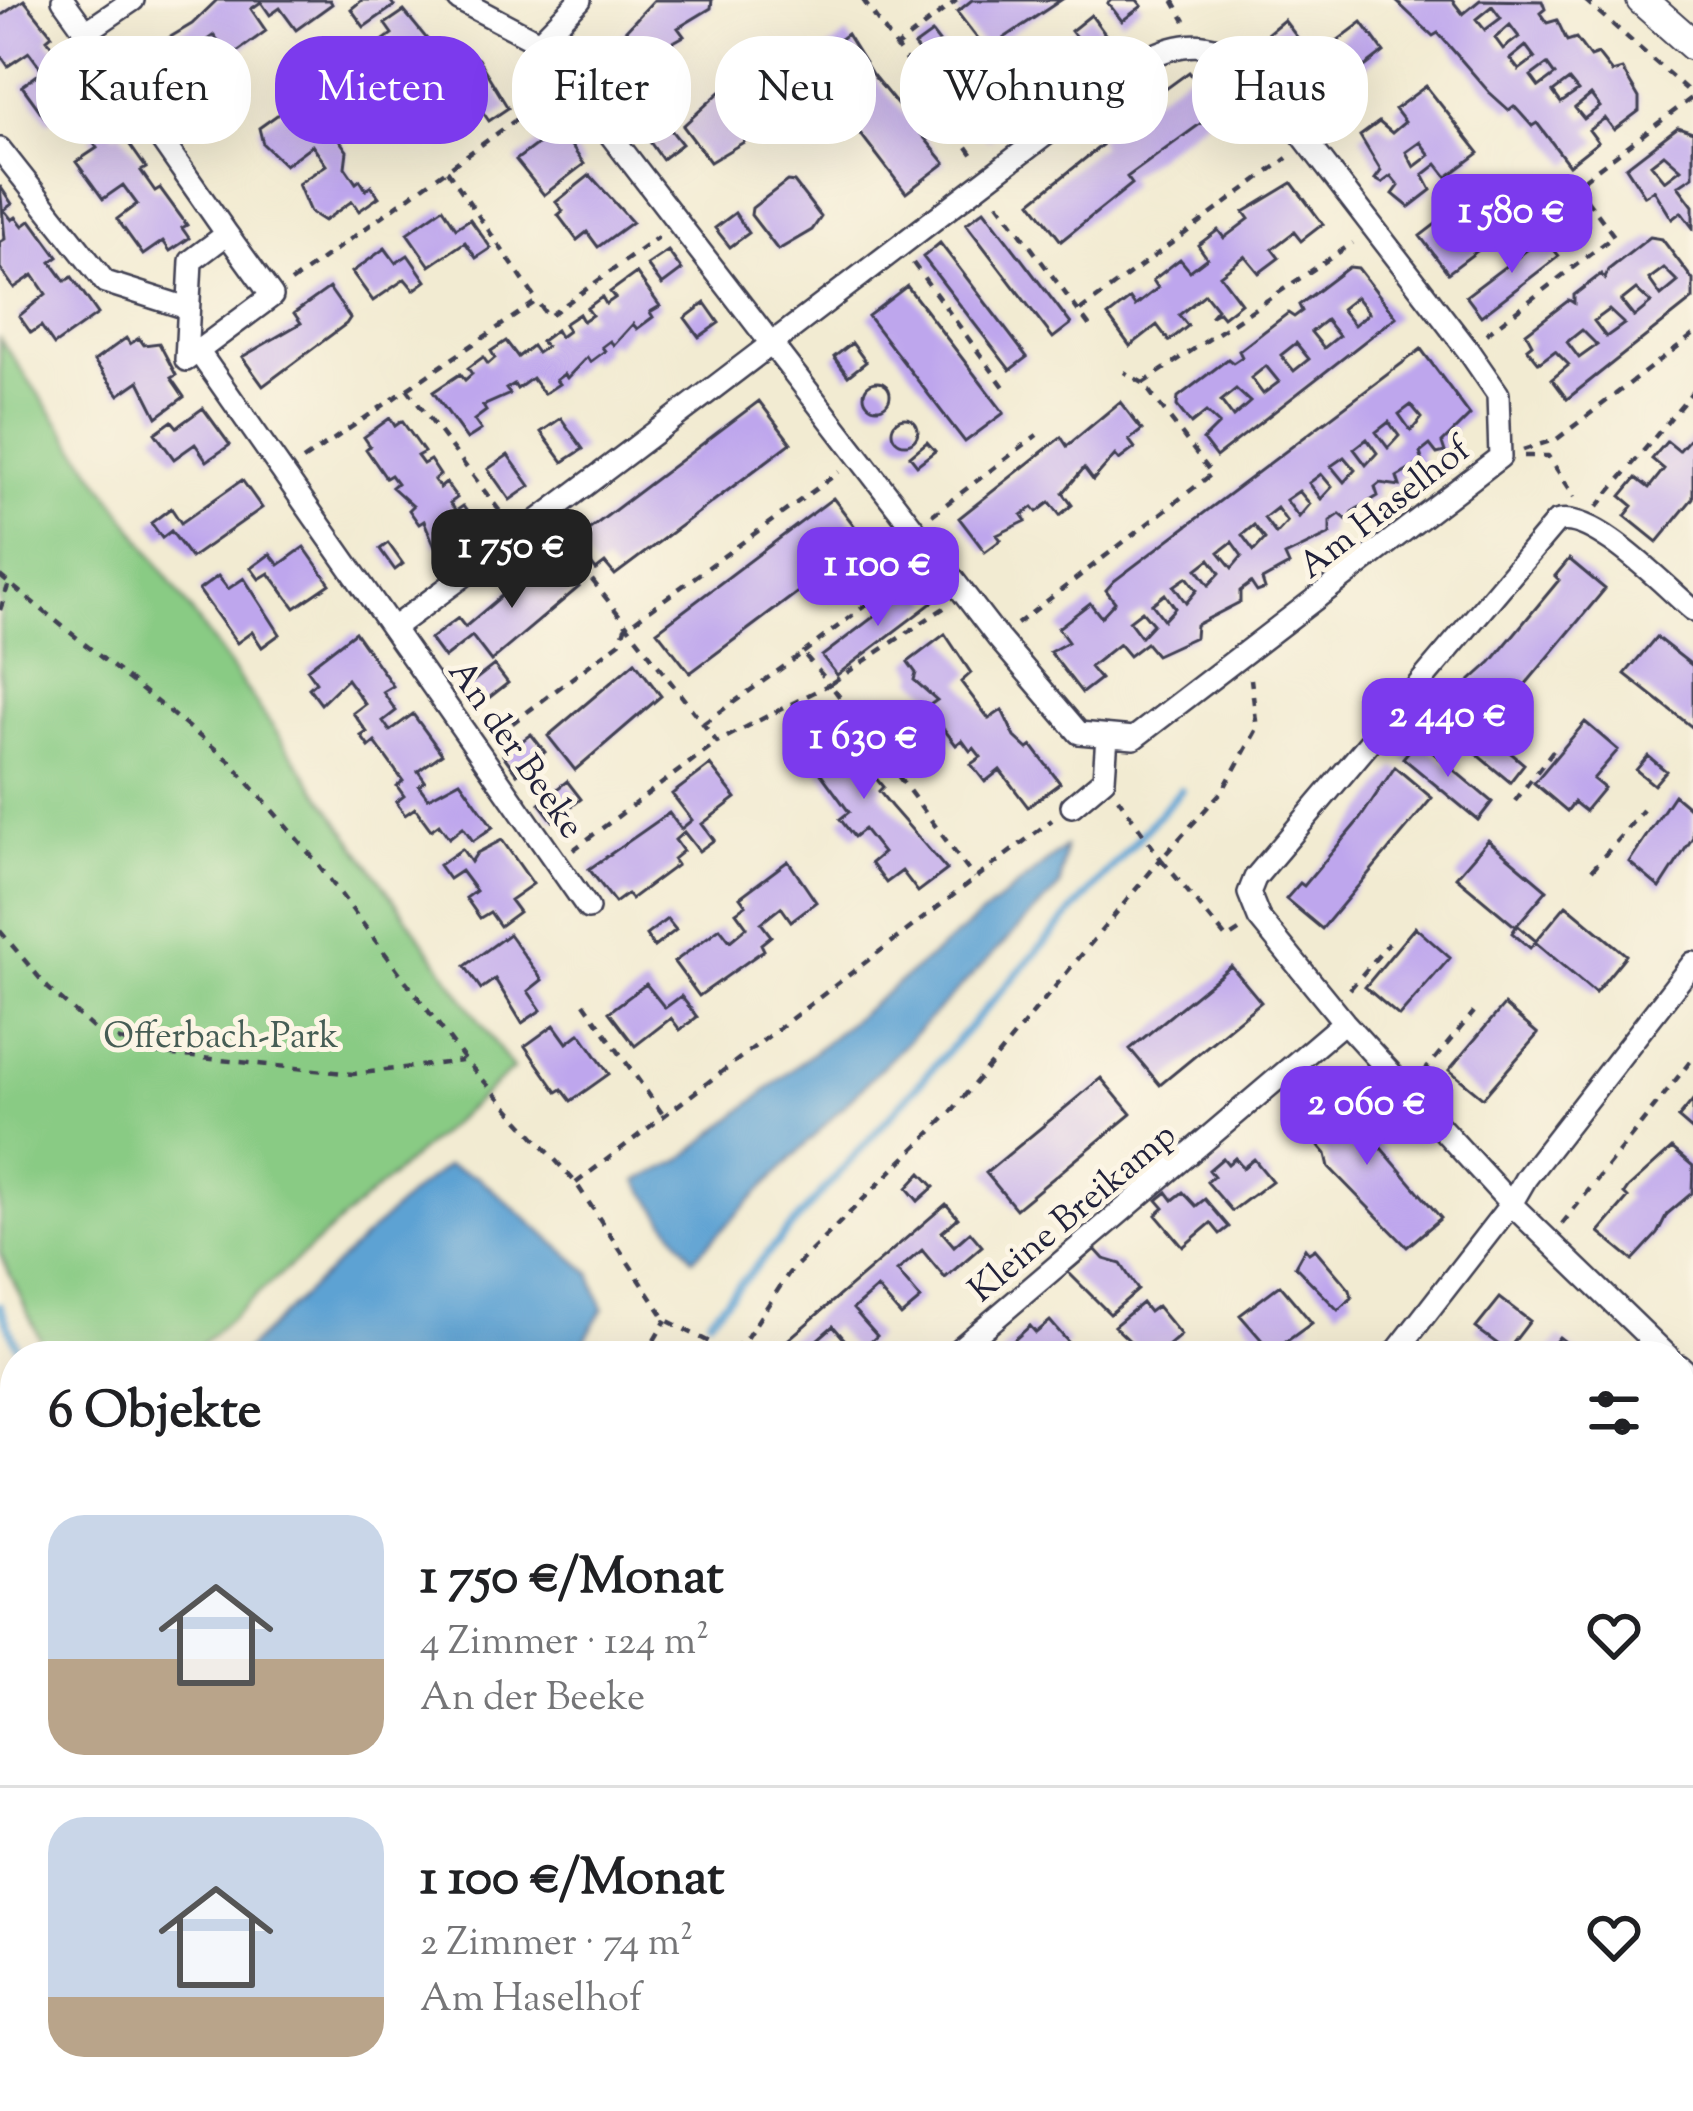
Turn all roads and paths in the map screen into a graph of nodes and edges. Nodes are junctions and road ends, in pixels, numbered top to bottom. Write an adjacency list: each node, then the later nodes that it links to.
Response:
1 (63, 0): 8 (street)
2 (133, 0): 8 (street)
3 (458, 0): 9 (street)
4 (580, 0): 10 (street)
5 (1585, 0): 14 (path)
6 (1642, 0): 11 (street)
7 (951, 2): 13 (path)
8 (86, 32): 22 (street)
9 (527, 36)
10 (545, 36)
11 (1693, 45)
12 (1192, 46): 23 (street, Am Haselhof)
13 (895, 49)
14 (1693, 96): 30 (path)
15 (512, 123): 19 (path)
16 (618, 144): 20 (street)
17 (1306, 144): 21 (street, Am Haselhof); 27 (path)
18 (0, 149): 26 (street)
19 (447, 170): 24 (path); 25 (path)
20 (679, 222): 25 (path); 29 (street)
21 (1375, 228): 30 (street, Am Haselhof); 33 (path)
22 (227, 234): 24 (street); 26 (street, An der Beeke)
23 (899, 243): 29 (street, Am Haselhof); 35 (path)
24 (272, 296): 31 (street)
25 (537, 301): 34 (path)
26 (187, 308): 31 (street, An der Beeke)
27 (1080, 311)
28 (1693, 335): 39 (path)
29 (772, 343): 38 (street); 41 (street)
30 (1467, 349): 39 (street, Am Haselhof)
31 (198, 351): 40 (street, An der Beeke)
32 (1124, 372): 33 (path)
33 (1143, 383): 52 (path)
34 (406, 389): 40 (path); 43 (path)
35 (1006, 391)
36 (1693, 392): 42 (path)
37 (1037, 435): 44 (path)
38 (859, 457): 44 (street); 51 (path)
39 (1501, 457): 42 (path); 54 (street, Am Haselhof)
40 (284, 473): 50 (street, An der Beeke)
41 (545, 518): 43 (street); 51 (path)
42 (1584, 521): 49 (street); 70 (street)
43 (519, 536): 50 (street)
44 (934, 554): 47 (street); 53 (path)
45 (0, 576): 46 (path)
46 (8, 586): 48 (path); 78 (path)
47 (966, 594): 52 (street); 55 (path)
48 (0, 610)
49 (1693, 610)
50 (393, 628): 60 (street, An der Beeke)
51 (626, 628): 56 (path); 60 (path)
52 (998, 638): 57 (street)
53 (802, 653): 55 (path); 56 (path)
54 (1247, 654): 57 (street, Am Haselhof); 65 (path)
55 (830, 684): 58 (path); 68 (path)
56 (703, 724): 58 (path)
57 (1107, 736): 61 (street)
58 (717, 742): 66 (path)
59 (1558, 744): 62 (path)
60 (479, 748): 66 (street, An der Beeke)
61 (1104, 779): 63 (street); 65 (path)
62 (1515, 801)
63 (1072, 806): 68 (path)
64 (1643, 810): 67 (path)
65 (1161, 859): 70 (path); 87 (path)
66 (558, 861): 69 (street, An der Beeke)
67 (1592, 869)
68 (974, 878): 80 (path)
69 (588, 908)
70 (1259, 918): 76 (street)
71 (0, 932): 78 (path)
72 (1389, 943): 76 (path)
73 (1693, 963): 82 (street)
74 (584, 1003): 80 (path)
75 (1474, 1012): 79 (path)
76 (1338, 1015): 79 (street); 88 (street, Kleine Breikamp)
77 (1693, 1058): 83 (path)
78 (465, 1060): 81 (path)
79 (1408, 1091): 82 (street)
80 (665, 1118): 81 (path)
81 (576, 1183): 84 (path)
82 (1511, 1204): 83 (street); 89 (street)
83 (1546, 1240): 90 (street)
84 (666, 1320): 85 (path); 86 (path)
85 (653, 1341)
86 (706, 1341)
87 (744, 1341)
88 (968, 1341)
89 (1406, 1341)
90 (1652, 1341)

